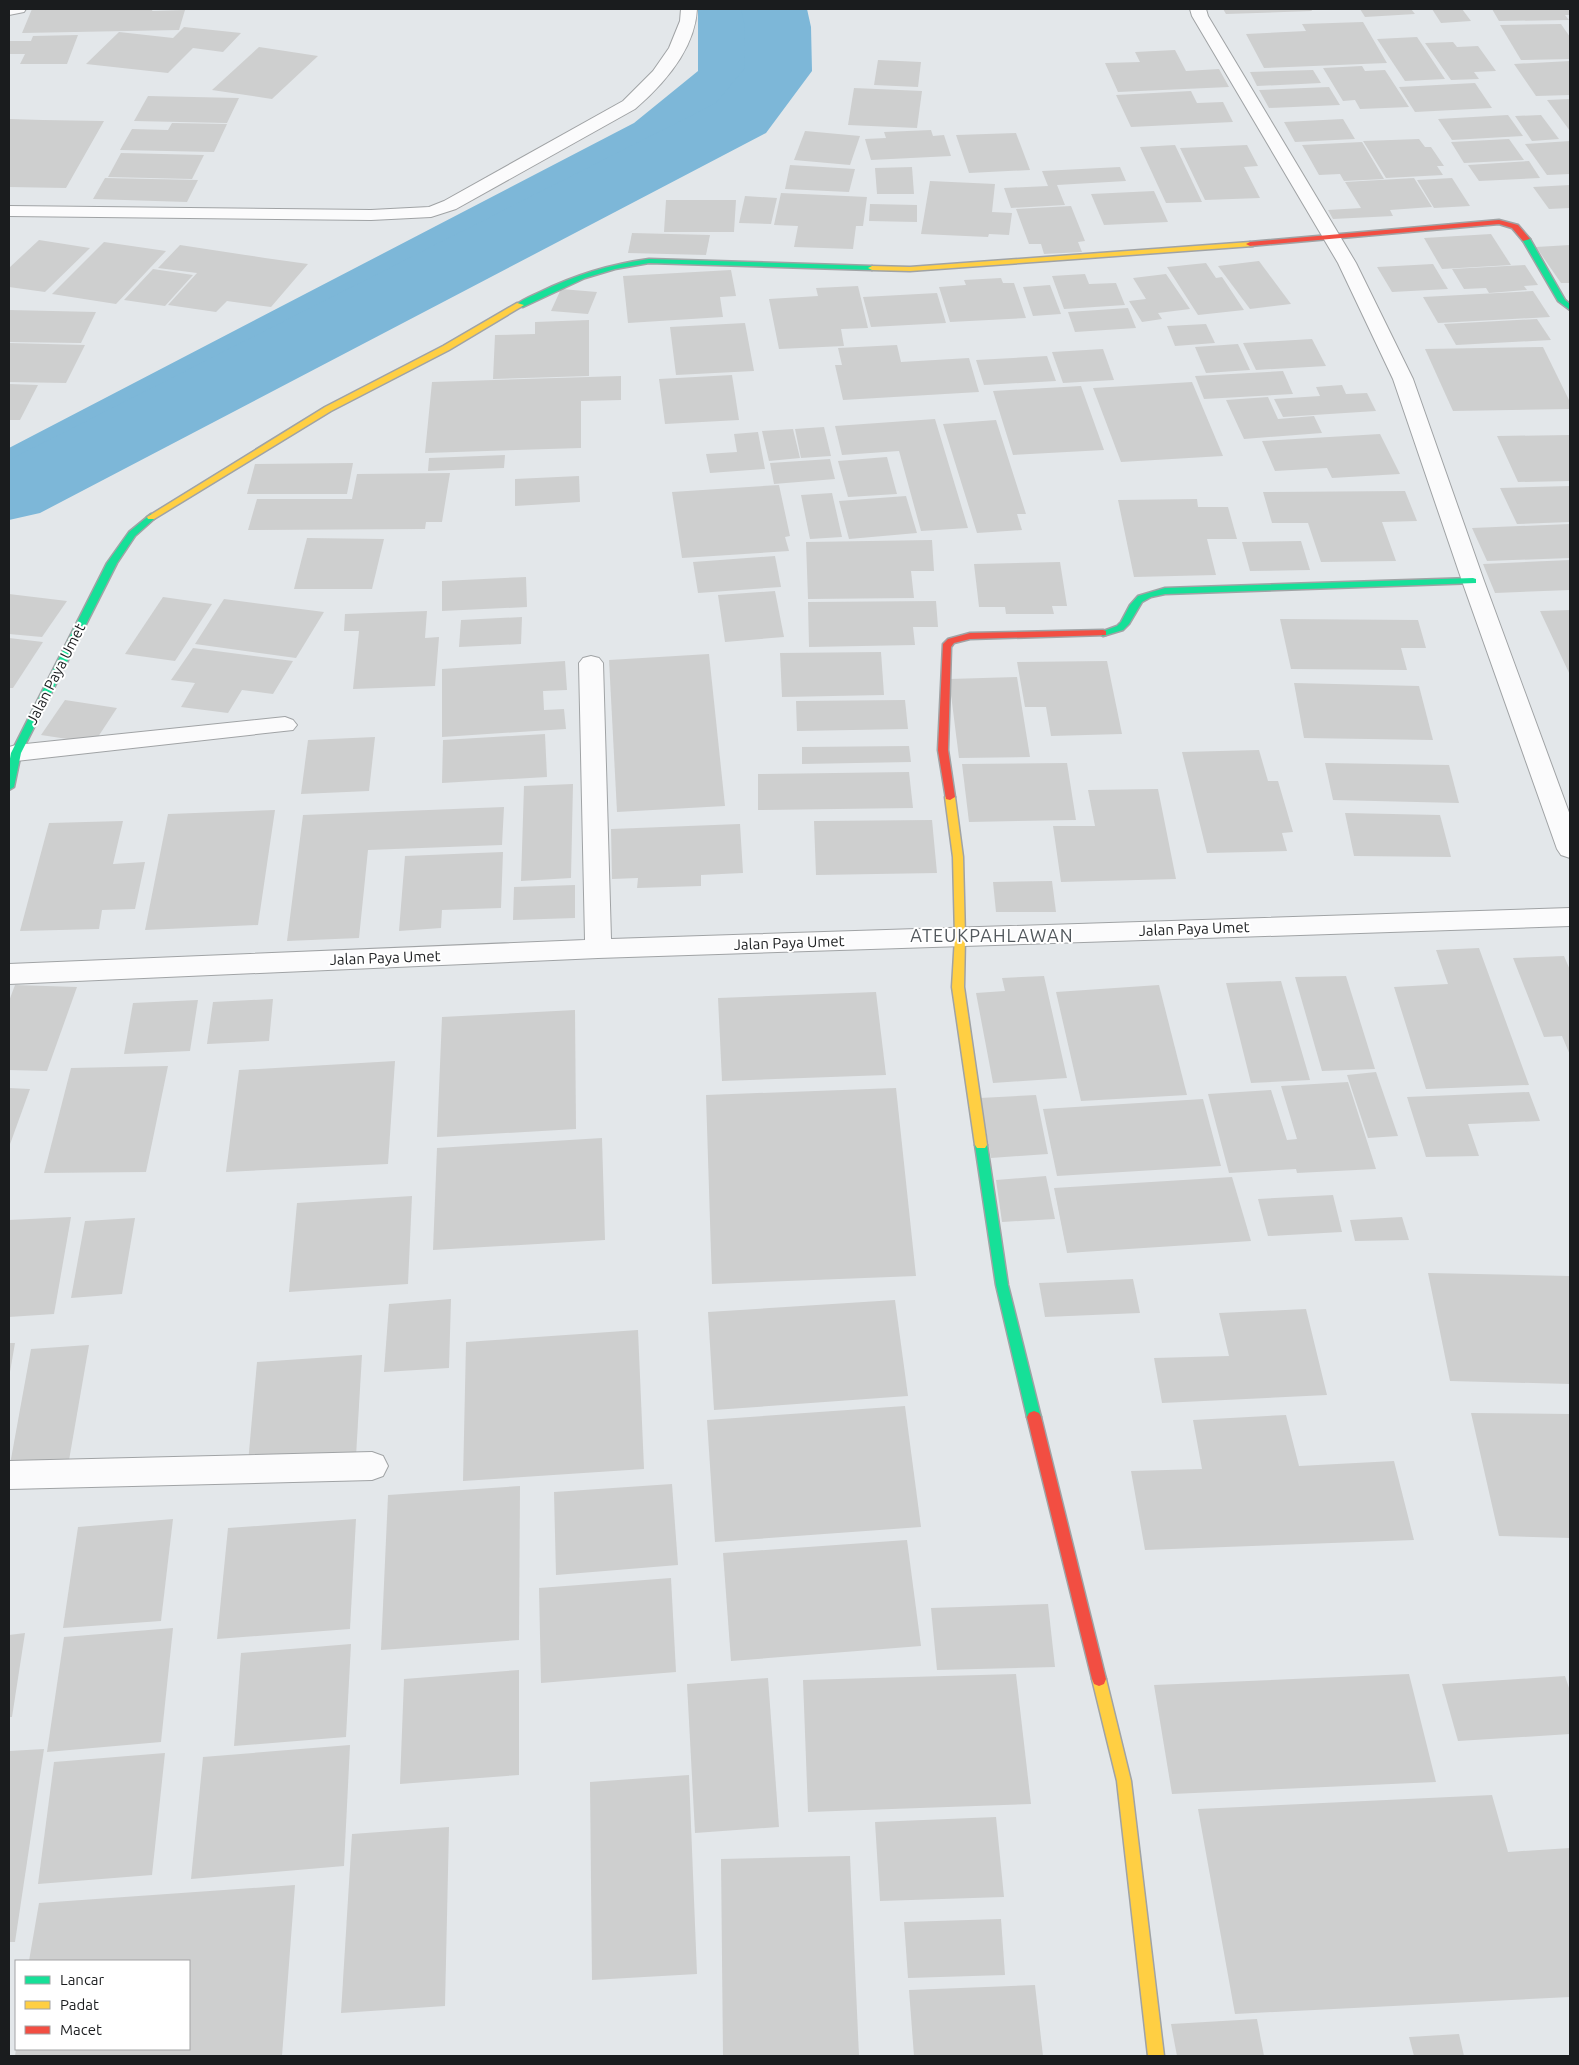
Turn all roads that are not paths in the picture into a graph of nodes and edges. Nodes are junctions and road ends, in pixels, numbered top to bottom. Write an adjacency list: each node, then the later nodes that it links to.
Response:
1 (18, 9): 4 (street)
2 (689, 9): 5 (street)
3 (1198, 9): 6 (street)
4 (9, 10)
5 (9, 211)
6 (1332, 236): 7 (street, Jalan Paya Umet); 8 (street); 11 (street, Jalan Paya Umet)
7 (1570, 308)
8 (1473, 581): 13 (street); 15 (street)
9 (591, 663): 16 (street)
10 (285, 725): 11 (street)
11 (16, 753): 12 (street, Jalan Paya Umet)
12 (9, 787)
13 (1570, 849)
14 (1570, 917): 15 (street, Jalan Paya Umet)
15 (960, 937): 16 (street, Jalan Paya Umet); 20 (street)
16 (598, 949): 17 (street, Jalan Paya Umet)
17 (9, 974)
18 (372, 1466): 19 (street)
19 (9, 1475)
20 (1156, 2056)

